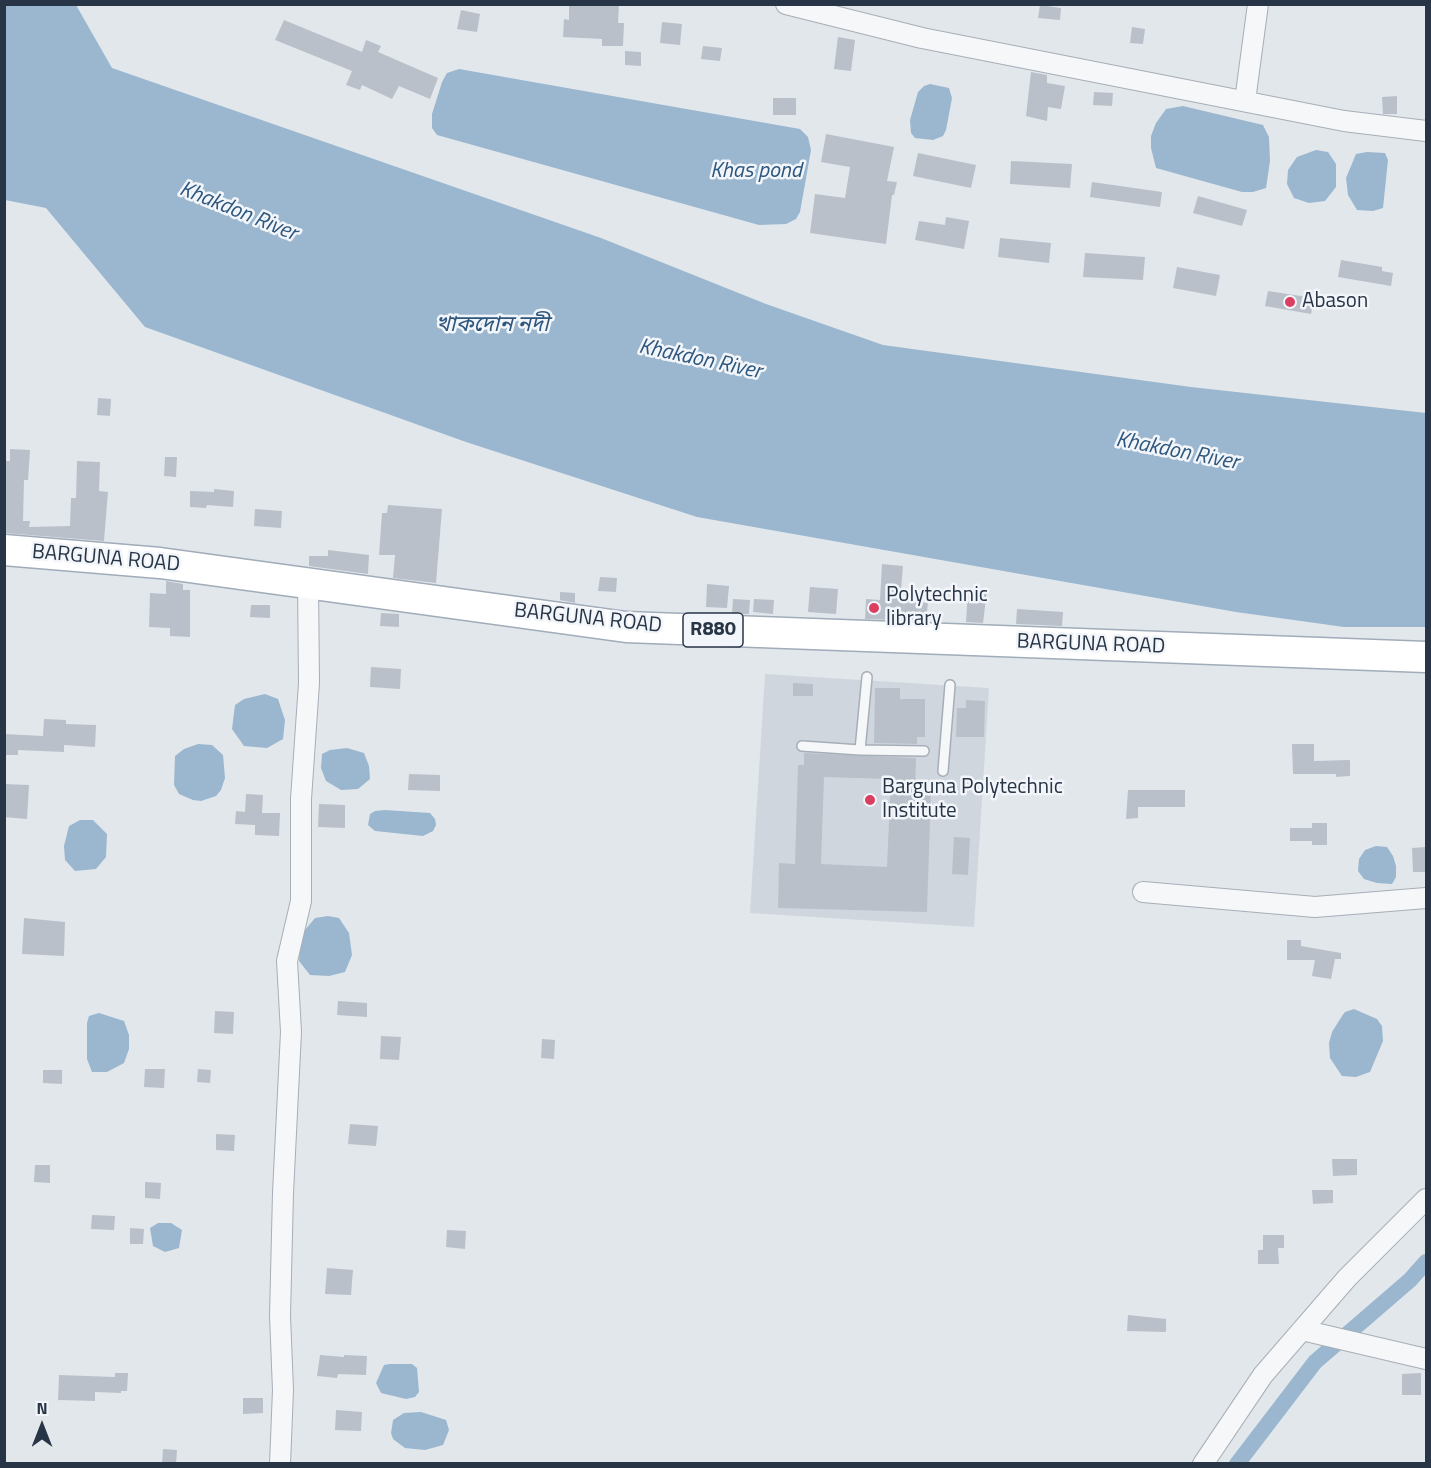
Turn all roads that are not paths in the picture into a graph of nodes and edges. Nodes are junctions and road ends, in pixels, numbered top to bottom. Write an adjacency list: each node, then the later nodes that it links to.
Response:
1 (786, 4): 3 (street)
2 (1258, 4): 3 (street)
3 (1245, 101): 4 (street)
4 (1426, 131)
5 (4, 550): 6 (main road, BARGUNA ROAD / R880)
6 (308, 583): 7 (main road, BARGUNA ROAD / R880); 19 (street)
7 (1426, 657)
8 (867, 677): 11 (lane)
9 (950, 685): 13 (lane)
10 (802, 746): 11 (lane)
11 (860, 750): 12 (lane)
12 (924, 751)
13 (943, 771)
14 (1143, 892): 15 (street)
15 (1426, 898)
16 (1426, 1198): 17 (street)
17 (1302, 1330): 18 (street); 20 (street)
18 (1426, 1359)
19 (280, 1464)
20 (1203, 1464)

